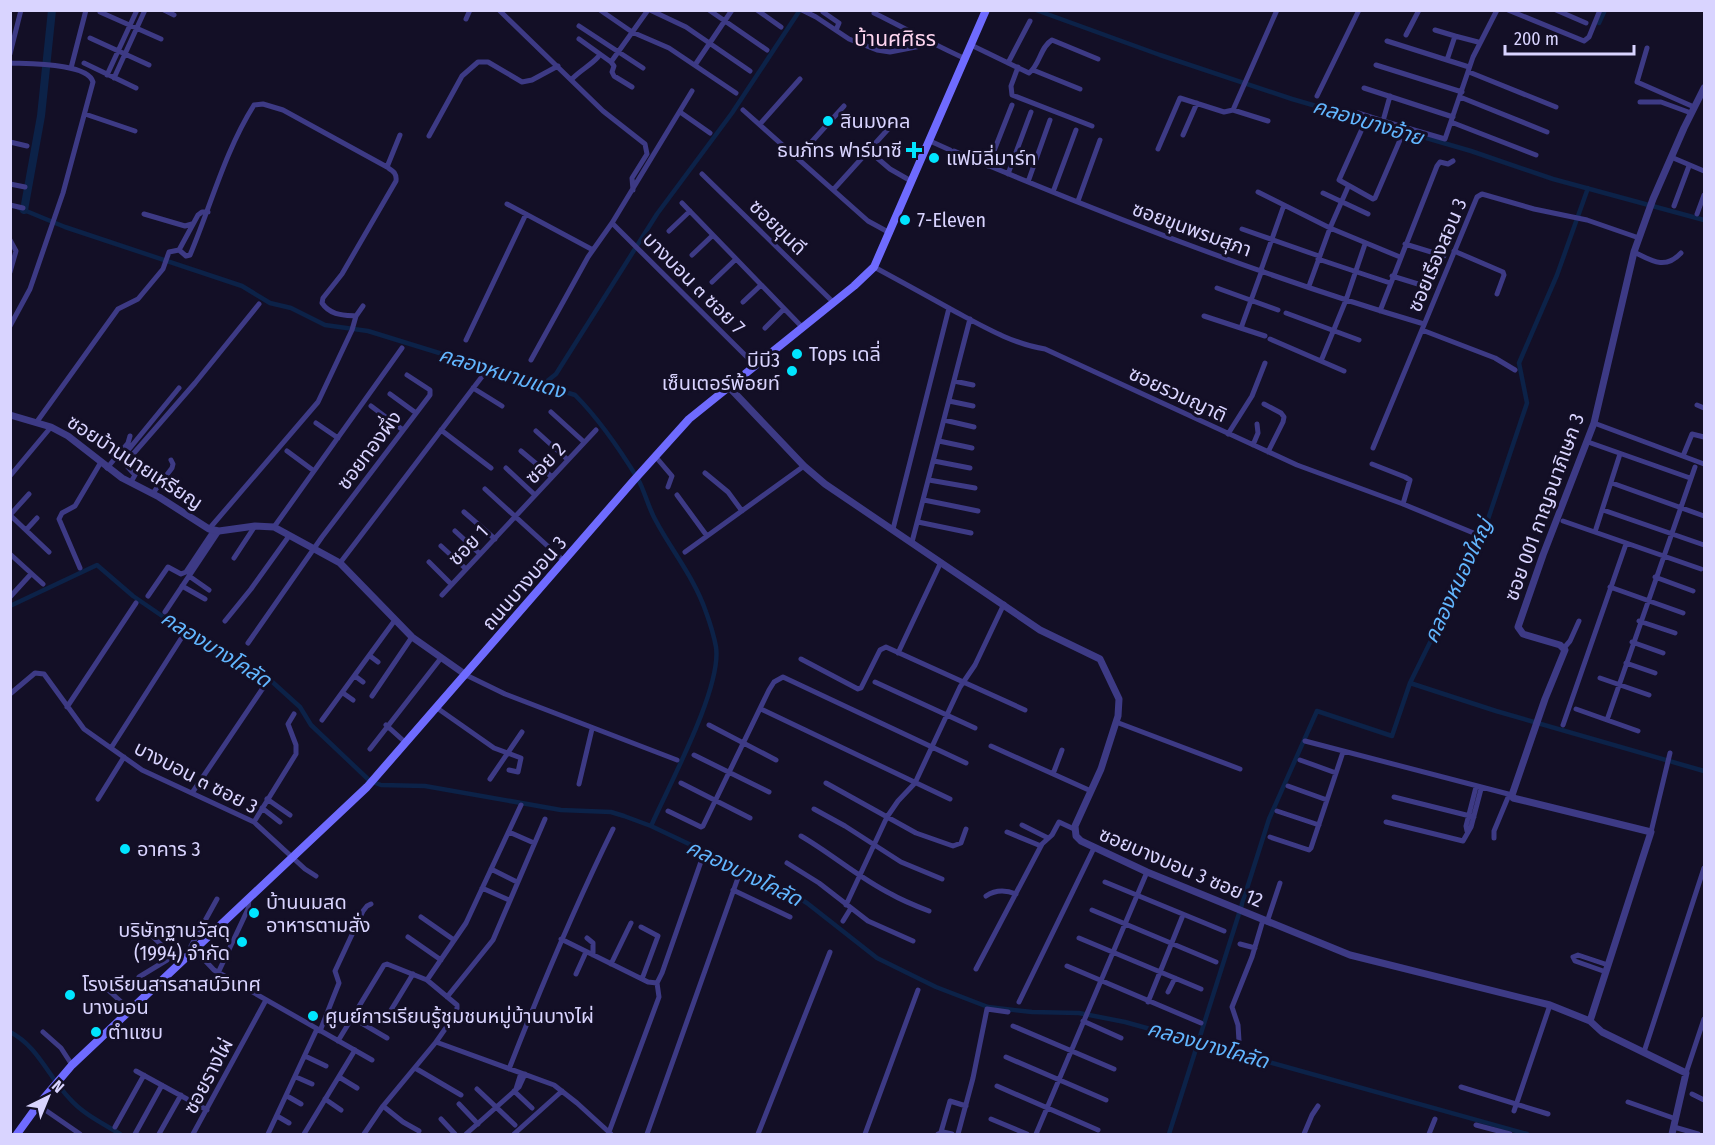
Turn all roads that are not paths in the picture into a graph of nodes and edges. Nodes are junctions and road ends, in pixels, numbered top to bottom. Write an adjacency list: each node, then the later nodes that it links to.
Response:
1 (21, 10): 52 (street)
2 (86, 10): 67 (street)
3 (137, 10): 31 (street)
4 (145, 10): 33 (street)
5 (164, 10): 26 (street)
6 (470, 10): 27 (street)
7 (499, 10): 65 (street)
8 (600, 10): 37 (street)
9 (709, 10): 28 (street)
10 (732, 10): 28 (street)
11 (757, 10): 34 (street)
12 (986, 10): 47 (main road, ถนนบางบอน 3)
13 (1278, 10): 92 (street)
14 (1359, 10): 84 (street)
15 (1419, 10): 38 (street)
16 (1497, 10): 70 (street)
17 (1508, 10): 19 (street)
18 (1556, 10): 24 (street)
19 (1600, 10)
20 (646, 11): 37 (street); 45 (street)
21 (806, 11): 35 (street)
22 (100, 12): 31 (street)
23 (823, 12): 35 (street)
24 (1566, 12): 30 (street)
25 (874, 13): 46 (street)
26 (174, 15)
27 (466, 19)
28 (725, 21): 45 (street); 49 (street)
29 (1030, 21): 61 (street)
30 (1586, 23)
31 (130, 24): 33 (street); 50 (street)
32 (579, 26): 51 (street)
33 (137, 27): 41 (street); 53 (street)
34 (781, 27)
35 (836, 30): 46 (street)
36 (1436, 30): 39 (street)
37 (632, 32): 51 (street); 63 (street)
38 (1406, 35)
39 (1455, 36): 44 (street); 57 (street)
40 (90, 38): 50 (street)
41 (161, 39)
42 (579, 39): 58 (street)
43 (1388, 41): 57 (street)
44 (1478, 42)
45 (710, 43): 63 (street); 71 (street)
46 (932, 44): 55 (street)
47 (971, 45): 55 (main road, ถนนบางบอน 3); 61 (street)
48 (1647, 48): 93 (street)
49 (767, 50)
50 (118, 51): 53 (street); 72 (street)
51 (619, 51): 58 (street); 68 (street)
52 (10, 54)
53 (125, 54): 62 (street); 73 (street)
54 (598, 57): 75 (street)
55 (966, 59): 115 (main road, ถนนบางบอน 3)
56 (1098, 59): 69 (street)
57 (1447, 60): 70 (street)
58 (611, 62): 76 (street)
59 (10, 63): 67 (street)
60 (84, 63): 72 (street)
61 (1008, 63): 66 (street)
62 (148, 65)
63 (695, 65): 82 (street)
64 (1376, 65): 83 (street)
65 (558, 66): 75 (street); 112 (street)
66 (1018, 67): 69 (street); 103 (street)
67 (71, 68): 97 (street)
68 (643, 68)
69 (1033, 70): 80 (street)
70 (1469, 70): 83 (street); 90 (street)
71 (750, 71)
72 (107, 75): 73 (street)
73 (114, 78): 77 (street)
74 (800, 79): 102 (street)
75 (572, 80): 135 (street)
76 (632, 87)
77 (136, 88)
78 (1364, 88): 85 (street)
79 (1704, 88): 93 (street, ซอย 001 กาญจนาภิเษก 3)
80 (1080, 89)
81 (692, 92): 94 (street)
82 (736, 93)
83 (1461, 94): 98 (street); 108 (street)
84 (1317, 96)
85 (1390, 96): 98 (street); 100 (street)
86 (1640, 102): 93 (street)
87 (1197, 103): 92 (street); 111 (street); 118 (street)
88 (1012, 105): 124 (street)
89 (844, 106): 121 (street)
90 (1557, 107)
91 (743, 110): 102 (street)
92 (1233, 110): 101 (street)
93 (1693, 110): 122 (street, ซอย 001 กาญจนาภิเษก 3)
94 (680, 112): 109 (street); 135 (street)
95 (1031, 112): 129 (street)
96 (1358, 113): 100 (street)
97 (84, 114): 107 (street); 203 (street)
98 (1452, 119): 100 (street); 120 (street)
99 (1050, 120): 131 (street)
100 (1383, 120)
101 (1268, 121)
102 (760, 124): 121 (street)
103 (1092, 126)
104 (890, 127): 119 (street)
105 (1362, 129): 134 (street)
106 (1076, 130): 137 (street)
107 (135, 131)
108 (1547, 132)
109 (710, 133)
110 (400, 135): 126 (street)
111 (1183, 135)
112 (429, 136)
113 (1100, 140): 141 (street)
114 (1400, 140): 134 (street)
115 (930, 141): 124 (street, ซอยขุนพรมสุภา); 130 (main road, ถนนบางบอน 3)
116 (10, 142): 117 (street)
117 (27, 146)
118 (1158, 149)
119 (869, 151): 130 (street); 136 (street)
120 (1536, 155)
121 (797, 158): 136 (street)
122 (1671, 159): 125 (street); 162 (street, ซอย 001 กาญจนาภิเษก 3)
123 (1453, 161): 166 (street)
124 (988, 166): 129 (street, ซอยขุนพรมสุภา)
125 (1688, 166): 127 (street); 147 (street)
126 (387, 167): 150 (street); 201 (street)
127 (1704, 171)
128 (702, 174): 192 (street, ซอยขุนดี)
129 (1008, 174): 131 (street, ซอยขุนพรมสุภา)
130 (911, 182): 160 (main road, ถนนบางบอน 3)
131 (1028, 182): 137 (street, ซอยขุนพรมสุภา)
132 (10, 184): 133 (street)
133 (25, 187)
134 (1348, 187): 142 (street)
135 (633, 190): 155 (street)
136 (833, 190): 160 (street)
137 (1053, 192): 141 (street, ซอยขุนพรมสุภา)
138 (1258, 192): 146 (street)
139 (1323, 192): 142 (street)
140 (1704, 195): 154 (street)
141 (1078, 201): 178 (street, ซอยขุนพรมสุภา)
142 (1341, 202): 153 (street); 157 (street)
143 (682, 203): 149 (street)
144 (507, 204): 152 (street)
145 (10, 205): 148 (street)
146 (1284, 205): 157 (street); 164 (street)
147 (1674, 206)
148 (23, 208)
149 (690, 211): 159 (street); 161 (street)
150 (208, 212): 156 (street); 167 (street)
151 (144, 214): 156 (street)
152 (526, 214): 168 (street); 209 (street)
153 (1368, 214)
154 (1697, 214)
155 (612, 223): 168 (street); 215 (street, บางบอน ๓ ซอย 7)
156 (192, 224): 167 (street)
157 (1329, 228): 165 (street); 174 (street)
158 (1242, 229): 164 (street)
159 (669, 231)
160 (890, 233): 177 (main road, ถนนบางบอน 3)
161 (712, 235): 172 (street); 176 (street)
162 (1639, 238): 169 (street, ซอยเรืองสอน 3); 170 (street, ซอย 001 กาญจนาภิเษก 3)
163 (10, 240): 180 (street)
164 (1271, 240): 174 (street); 178 (street)
165 (1365, 244): 175 (street); 179 (street)
166 (1405, 244): 173 (street); 175 (street)
167 (179, 250): 237 (street)
168 (593, 250): 212 (street)
169 (1454, 252): 188 (street); 205 (street, ซอยเรืองสอน 3)
170 (1634, 252): 171 (street); 239 (street, ซอย 001 กาญจนาภิเษก 3)
171 (1682, 253)
172 (692, 255)
173 (1444, 256)
174 (1319, 257): 179 (street); 185 (street)
175 (1400, 257): 181 (street)
176 (736, 259): 182 (street); 184 (street)
177 (874, 267): 192 (main road, ถนนบางบอน 3); 195 (street, ซอยรวมญาติ)
178 (1261, 270): 185 (street, ซอยขุนพรมสุภา); 189 (street)
179 (1356, 271): 183 (street); 190 (street)
180 (10, 272)
181 (1392, 276): 183 (street); 187 (street)
182 (712, 282)
183 (1390, 283): 198 (street)
184 (761, 285): 191 (street); 196 (street)
185 (1309, 286): 190 (street, ซอยขุนพรมสุภา)
186 (1217, 288): 189 (street)
187 (1431, 288)
188 (1497, 294)
189 (1251, 300): 197 (street); 207 (street)
190 (1346, 300): 198 (street, ซอยขุนพรมสุภา); 208 (street)
191 (743, 302)
192 (833, 302): 204 (main road, ถนนบางบอน 3)
193 (259, 304): 282 (street)
194 (363, 306): 201 (street)
195 (949, 308): 202 (street, ซอยรวมญาติ); 306 (street)
196 (784, 309): 204 (street); 206 (street)
197 (1278, 310)
198 (1380, 311): 205 (street, ซอยขุนพรมสุภา)
199 (1286, 313): 208 (street)
200 (1204, 316): 207 (street)
201 (355, 319): 308 (street)
202 (970, 319): 220 (street); 247 (street, ซอยรวมญาติ)
203 (10, 326)
204 (802, 327): 215 (main road, ถนนบางบอน 3)
205 (1423, 327): 217 (street, ซอยขุนพรมสุภา); 255 (street, ซอยเรืองสอน 3)
206 (765, 328)
207 (1241, 328): 213 (street)
208 (1334, 331): 210 (street); 213 (street)
209 (466, 339)
210 (1359, 340)
211 (402, 348): 250 (street)
212 (531, 360)
213 (1321, 361): 218 (street)
214 (1264, 363): 247 (street)
215 (755, 365): 222 (main road, ถนนบางบอน 3)
216 (487, 370): 224 (street)
217 (1515, 370)
218 (1344, 371)
219 (408, 375): 234 (street, ซอยทองผึ่ง)
220 (954, 381): 221 (street); 226 (street)
221 (973, 385)
222 (728, 386): 262 (main road, ถนนบางบอน 3); 270 (street, ซอยบางบอน 3 ซอย 12)
223 (179, 388): 261 (street)
224 (473, 388): 230 (street); 244 (street)
225 (390, 394): 234 (street)
226 (949, 400): 231 (street); 236 (street)
227 (1264, 404): 259 (street)
228 (1697, 405): 232 (street)
229 (370, 406): 243 (street)
230 (502, 406)
231 (973, 406)
232 (1704, 408)
233 (551, 412): 252 (street)
234 (416, 413): 243 (street, ซอยทองผึ่ง)
235 (10, 415): 237 (street, ซอยบ้านนายเหรียญ)
236 (944, 420): 242 (street); 251 (street)
237 (36, 423): 241 (street, ซอยบ้านนายเหรียญ)
238 (316, 423): 250 (street)
239 (1594, 423): 253 (street, ซอย 001 กาญจนาภิเษก 3); 263 (street)
240 (1257, 424): 254 (street)
241 (51, 427): 267 (street, ซอยบ้านนายเหรียญ); 278 (street)
242 (974, 427)
243 (403, 430): 321 (street, ซอยทองผึ่ง)
244 (441, 430): 273 (street); 331 (street)
245 (596, 430): 252 (street, ซอย 2)
246 (536, 431): 265 (street)
247 (1228, 434): 254 (street, ซอยรวมญาติ)
248 (130, 436): 261 (street)
249 (1704, 437): 263 (street)
250 (338, 438): 276 (street)
251 (939, 441): 256 (street); 266 (street)
252 (584, 442): 265 (street, ซอย 2)
253 (1588, 442): 260 (street); 362 (street, ซอย 001 กาญจนาภิเษก 3)
254 (1253, 445): 259 (street, ซอยรวมญาติ)
255 (1373, 447)
256 (972, 448)
257 (287, 451): 276 (street)
258 (521, 451): 279 (street)
259 (1268, 452): 292 (street, ซอยรวมญาติ)
260 (1620, 454): 280 (street); 283 (street)
261 (117, 456): 272 (street)
262 (655, 456): 284 (street); 328 (main road, ถนนบางบอน 3)
263 (1683, 456): 269 (street)
264 (171, 460): 287 (street)
265 (568, 460): 279 (street, ซอย 2)
266 (934, 461): 275 (street); 281 (street)
267 (101, 462): 272 (street, ซอยบ้านนายเหรียญ); 332 (street)
268 (1372, 464): 292 (street)
269 (1704, 464)
270 (804, 466): 295 (street); 306 (street, ซอยบางบอน 3 ซอย 12)
271 (1695, 467): 280 (street)
272 (107, 468): 282 (street, ซอยบ้านนายเหรียญ)
273 (492, 468)
274 (506, 468): 289 (street)
275 (970, 468)
276 (314, 471): 305 (street)
277 (705, 473): 295 (street)
278 (10, 476)
279 (552, 477): 289 (street, ซอย 2)
280 (1690, 477): 293 (street)
281 (929, 480): 285 (street); 291 (street)
282 (131, 482): 287 (street, ซอยบ้านนายเหรียญ)
283 (1612, 483): 293 (street); 294 (street)
284 (668, 487)
285 (975, 488)
286 (485, 489): 299 (street)
287 (153, 493): 308 (street, ซอยบ้านนายเหรียญ)
288 (29, 494): 298 (street)
289 (535, 495): 299 (street, ซอย 2)
290 (677, 495): 315 (street)
291 (924, 500): 296 (street); 303 (street)
292 (1403, 504): 313 (street, ซอยรวมญาติ)
293 (1679, 507): 300 (street); 312 (street)
294 (1603, 510): 310 (street); 312 (street)
295 (742, 511): 315 (street)
296 (978, 511)
297 (464, 512): 316 (street)
298 (10, 515): 307 (street)
299 (516, 516): 316 (street, ซอย 1); 328 (street)
300 (1704, 516)
301 (37, 518): 307 (street)
302 (1563, 521): 310 (street)
303 (918, 522): 311 (street); 317 (street)
304 (255, 526): 305 (street); 308 (street); 327 (street)
305 (274, 527): 314 (street)
306 (893, 529): 317 (street, ซอยบางบอน 3 ซอย 12)
307 (26, 530): 322 (street)
308 (214, 530): 336 (street); 345 (street)
309 (455, 531): 325 (street)
310 (1595, 532): 318 (street)
311 (971, 533)
312 (1670, 533): 319 (street); 326 (street)
313 (1476, 534)
314 (289, 536): 321 (street); 354 (street)
315 (707, 536): 323 (street)
316 (495, 539): 325 (street, ซอย 1)
317 (912, 542): 330 (street, ซอยบางบอน 3 ซอย 12)
318 (1626, 544): 326 (street); 341 (street)
319 (1704, 545)
320 (441, 546): 333 (street)
321 (314, 550): 331 (street); 361 (street, ซอยทองผึ่ง)
322 (49, 552)
323 (685, 552)
324 (10, 554): 335 (street)
325 (480, 554): 333 (street, ซอย 1)
326 (1662, 556): 334 (street); 337 (street)
327 (234, 558)
328 (564, 561): 371 (main road, ถนนบางบอน 3)
329 (429, 562): 339 (street)
330 (941, 562): 350 (street, ซอยบางบอน 3 ซอย 12); 363 (street)
331 (340, 563): 353 (street)
332 (80, 568)
333 (466, 569): 339 (street, ซอย 1)
334 (1701, 569)
335 (31, 574): 338 (street); 346 (street)
336 (189, 576): 340 (street); 342 (street)
337 (1655, 577): 343 (street); 347 (street)
338 (43, 584)
339 (452, 584): 344 (street, ซอย 1)
340 (182, 586): 348 (street); 351 (street)
341 (1610, 587): 347 (street); 396 (street)
342 (209, 590)
343 (1693, 591)
344 (442, 594)
345 (148, 596)
346 (10, 597)
347 (1647, 599): 352 (street); 356 (street)
348 (205, 600)
349 (136, 603): 384 (street)
350 (1004, 604): 376 (street); 393 (street, ซอยบางบอน 3 ซอย 12)
351 (165, 612)
352 (1683, 612)
353 (395, 620): 359 (street); 365 (street)
354 (225, 621)
355 (1579, 621): 362 (street)
356 (1639, 621): 357 (street); 360 (street)
357 (1675, 633)
358 (184, 634): 406 (street)
359 (412, 637): 366 (street); 382 (street)
360 (1632, 642): 364 (street); 369 (street)
361 (248, 643)
362 (1564, 648): 433 (street)
363 (898, 653): 367 (street); 376 (street)
364 (1663, 653)
365 (370, 656): 368 (street); 372 (street)
366 (441, 658): 371 (street); 394 (street)
367 (801, 658)
368 (378, 662)
369 (1626, 663): 370 (street); 377 (street)
370 (1655, 673)
371 (466, 675): 385 (main road, ถนนบางบอน 3); 398 (street)
372 (355, 676): 374 (street); 379 (street)
373 (1599, 678): 377 (street)
374 (363, 682)
375 (874, 682): 390 (street)
376 (962, 683): 387 (street); 390 (street)
377 (1619, 684): 381 (street); 392 (street)
378 (265, 685): 432 (street)
379 (343, 693): 383 (street); 391 (street)
380 (10, 694): 384 (street, บางบอน ๓ ซอย 3)
381 (1648, 695)
382 (372, 696)
383 (353, 700)
384 (67, 707): 406 (street, บางบอน ๓ ซอย 3)
385 (437, 708): 402 (main road, ถนนบางบอน 3); 410 (street)
386 (761, 709): 403 (street); 404 (street); 426 (street)
387 (1025, 710)
388 (1576, 710): 392 (street)
389 (294, 714): 436 (street)
390 (947, 714): 397 (street); 404 (street)
391 (322, 720)
392 (1607, 720): 399 (street)
393 (1116, 722): 418 (street); 430 (street, ซอยบางบอน 3 ซอย 12)
394 (386, 725): 402 (street); 407 (street)
395 (709, 725): 403 (street)
396 (1563, 725)
397 (975, 728)
398 (592, 729): 414 (street); 427 (street)
399 (1638, 731)
400 (522, 732): 410 (street)
401 (1305, 741): 409 (street)
402 (406, 742): 470 (main road, ถนนบางบอน 3)
403 (744, 744): 415 (street); 420 (street)
404 (932, 746): 417 (street); 426 (street)
405 (991, 746): 422 (street)
406 (111, 748): 412 (street, บางบอน ๓ ซอย 3)
407 (370, 749)
408 (1062, 750): 422 (street)
409 (1344, 752): 421 (street); 429 (street)
410 (506, 753): 419 (street); 423 (street)
411 (694, 755): 420 (street)
412 (123, 757): 432 (street, บางบอน ๓ ซอย 3); 435 (street)
413 (1669, 758): 460 (street)
414 (677, 760)
415 (776, 760)
416 (1300, 760): 421 (street)
417 (966, 763)
418 (1240, 769)
419 (509, 770)
420 (729, 773): 431 (street); 439 (street)
421 (1336, 773): 438 (street)
422 (1053, 774): 430 (street)
423 (490, 779)
424 (681, 783): 439 (street)
425 (826, 783): 447 (street)
426 (915, 783): 437 (street); 447 (street)
427 (579, 784)
428 (1288, 786): 438 (street)
429 (1479, 788): 433 (street); 446 (street)
430 (1091, 791): 457 (street, ซอยบางบอน 3 ซอย 12)
431 (769, 792)
432 (192, 794): 450 (street, บางบอน ๓ ซอย 3)
433 (1511, 795): 460 (street); 464 (street)
434 (1394, 797): 446 (street)
435 (98, 799)
436 (267, 799): 441 (street); 445 (street)
437 (950, 799)
438 (1327, 800): 454 (street)
439 (716, 801): 443 (street); 448 (street)
440 (521, 806): 458 (street)
441 (262, 808): 450 (street); 451 (street)
442 (814, 809): 466 (street)
443 (668, 811)
444 (1278, 811): 454 (street)
445 (290, 815)
446 (1471, 816): 452 (street)
447 (887, 817): 456 (street); 466 (street)
448 (750, 818)
449 (545, 819): 465 (street)
450 (254, 822): 470 (street, บางบอน ๓ ซอย 3)
451 (280, 822)
452 (1386, 822)
453 (1022, 825): 463 (street)
454 (1319, 825): 462 (street)
455 (613, 829): 507 (street)
456 (966, 829)
457 (1074, 829): 463 (street); 468 (street, ซอยบางบอน 3 ซอย 12)
458 (509, 832): 465 (street); 473 (street)
459 (1007, 832): 467 (street)
460 (1651, 832): 525 (street)
461 (801, 836): 476 (street)
462 (1270, 837)
463 (1048, 838): 467 (street)
464 (1494, 838)
465 (534, 843): 479 (street)
466 (873, 846): 476 (street); 478 (street)
467 (1041, 846): 484 (street)
468 (1094, 848): 474 (street, ซอยบางบอน 3 ซอย 12); 544 (street)
469 (704, 853): 537 (street)
470 (293, 856): 477 (street, บางบอน ๓ ซอย 3); 488 (main road, ถนนบางบอน 3)
471 (787, 863): 491 (street)
472 (1704, 868): 565 (street)
473 (491, 869): 479 (street); 482 (street)
474 (1147, 872): 486 (street); 498 (street, ซอยบางบอน 3 ซอย 12)
475 (739, 875): 483 (street)
476 (860, 875): 491 (street); 493 (street)
477 (316, 876)
478 (942, 879)
479 (517, 882): 489 (street)
480 (1105, 882): 486 (street)
481 (1280, 883): 498 (street)
482 (482, 888): 489 (street); 508 (street)
483 (733, 890): 495 (street); 637 (street)
484 (1016, 894): 485 (street); 524 (street)
485 (986, 896)
486 (1137, 896): 494 (street); 500 (street)
487 (218, 899): 513 (street)
488 (249, 899): 513 (main road, ถนนบางบอน 3); 528 (street)
489 (509, 900): 542 (street)
490 (371, 904): 556 (street)
491 (849, 907): 497 (street); 509 (street)
492 (1092, 910): 500 (street)
493 (929, 912)
494 (1183, 915): 502 (street); 510 (street)
495 (790, 916)
496 (421, 917): 508 (street)
497 (843, 921)
498 (1265, 921): 512 (street); 546 (street, ซอยบางบอน 3 ซอย 12)
499 (631, 923): 522 (street)
500 (1124, 924): 510 (street); 516 (street)
501 (641, 927): 533 (street)
502 (1224, 931)
503 (148, 932): 521 (street)
504 (408, 937): 519 (street)
505 (587, 938): 517 (street)
506 (1079, 938): 516 (street)
507 (561, 939): 514 (street); 572 (street)
508 (454, 940): 519 (street)
509 (914, 941)
510 (1172, 944): 520 (street); 527 (street)
511 (1240, 944): 512 (street)
512 (1255, 948): 561 (street)
513 (191, 952): 521 (main road, ถนนบางบอน 3); 528 (street)
514 (586, 952): 517 (street); 530 (street)
515 (830, 952): 638 (street)
516 (1112, 953): 527 (street); 536 (street)
517 (593, 955): 522 (street)
518 (167, 960): 526 (street)
519 (441, 960): 535 (street)
520 (1216, 962)
521 (180, 963): 534 (main road, ถนนบางบอน 3)
522 (611, 964): 533 (street)
523 (1067, 966): 536 (street)
524 (976, 969)
525 (1607, 969): 525 (street); 553 (street)
526 (151, 970): 531 (street); 534 (street)
527 (1160, 972): 532 (street); 545 (street)
528 (218, 973): 543 (street)
529 (413, 974): 535 (street); 549 (street); 552 (street)
530 (576, 974)
531 (139, 977)
532 (1175, 978): 539 (street); 541 (street)
533 (642, 979): 537 (street)
534 (161, 980): 547 (main road, ถนนบางบอน 3)
535 (428, 980): 542 (street)
536 (1100, 981): 545 (street); 550 (street)
537 (657, 983): 625 (street)
538 (106, 988): 547 (street)
539 (1201, 989)
540 (918, 990): 639 (street)
541 (1168, 993)
542 (447, 997): 562 (street)
543 (266, 1000): 556 (street); 607 (street, ซอยรางไผ่)
544 (1019, 1002)
545 (1148, 1002): 554 (street)
546 (1550, 1005): 553 (street, ซอยบางบอน 3 ซอย 12); 599 (street)
547 (130, 1010): 569 (main road, ถนนบางบอน 3)
548 (1008, 1012): 602 (street)
549 (352, 1018): 558 (street); 560 (street)
550 (1084, 1019): 559 (street); 564 (street)
551 (1704, 1019): 575 (street)
552 (385, 1020)
553 (1590, 1021): 565 (street)
554 (1201, 1023)
555 (1013, 1026): 564 (street)
556 (319, 1030): 560 (street); 566 (street)
557 (43, 1032): 569 (street)
558 (387, 1038)
559 (1121, 1038)
560 (338, 1041): 563 (street)
561 (1239, 1041)
562 (436, 1042): 571 (street); 572 (street)
563 (355, 1050): 568 (street); 579 (street)
564 (1071, 1051): 573 (street); 580 (street)
565 (1644, 1052): 575 (street)
566 (305, 1056): 570 (street); 578 (street)
567 (1006, 1057): 580 (street)
568 (372, 1060)
569 (72, 1065): 600 (main road, ถนนบางบอน 3)
570 (326, 1066)
571 (415, 1068): 591 (street); 601 (street)
572 (509, 1069): 576 (street)
573 (1114, 1069)
574 (136, 1071): 577 (street)
575 (1686, 1073): 615 (street)
576 (523, 1074): 587 (street); 588 (street)
577 (144, 1075): 582 (street); 620 (street)
578 (296, 1077): 581 (street); 592 (street)
579 (339, 1077): 585 (street); 593 (street)
580 (1059, 1080): 595 (street); 606 (street)
581 (312, 1084)
582 (162, 1085): 590 (street); 628 (street)
583 (997, 1086): 606 (street)
584 (1461, 1087): 599 (street)
585 (357, 1088)
586 (477, 1089): 604 (street)
587 (515, 1090): 604 (street); 605 (street)
588 (562, 1091): 625 (street); 636 (street)
589 (1692, 1094): 594 (street)
590 (181, 1095): 607 (street); 629 (street)
591 (461, 1095)
592 (287, 1096): 597 (street); 611 (street)
593 (325, 1100): 608 (street); 632 (street)
594 (1704, 1100)
595 (1107, 1101)
596 (1628, 1102): 615 (street)
597 (301, 1104)
598 (459, 1104): 617 (street)
599 (1517, 1104): 609 (street); 610 (street)
600 (38, 1105): 624 (main road, ถนนบางบอน 3); 627 (street)
601 (383, 1106): 622 (street); 633 (street)
602 (966, 1106): 626 (street); 641 (street)
603 (1318, 1106): 644 (street)
604 (497, 1107): 617 (street); 618 (street)
605 (532, 1108)
606 (1047, 1108): 621 (street); 643 (street)
607 (207, 1110): 630 (street, ซอยรางไผ่)
608 (341, 1110)
609 (1514, 1111)
610 (1548, 1114)
611 (277, 1116): 616 (street); 631 (street)
612 (441, 1119): 634 (street)
613 (991, 1119): 642 (street)
614 (1435, 1119): 645 (street)
615 (1676, 1119): 623 (street)
616 (289, 1123)
617 (478, 1124): 635 (street)
618 (515, 1125)
619 (1476, 1125): 646 (street)
620 (115, 1127)
621 (1098, 1130)
622 (419, 1131)
623 (1673, 1131): 647 (street)
624 (20, 1133)
625 (610, 1133)
626 (940, 1133): 640 (street)
627 (80, 1134)
628 (135, 1134)
629 (159, 1134)
630 (193, 1134)
631 (268, 1134)
632 (304, 1134)
633 (364, 1134)
634 (455, 1134)
635 (466, 1134)
636 (514, 1134)
637 (647, 1134)
638 (758, 1134)
639 (865, 1134)
640 (952, 1134)
641 (958, 1134)
642 (1027, 1134)
643 (1036, 1134)
644 (1304, 1134)
645 (1429, 1134)
646 (1507, 1134)
647 (1698, 1134)

